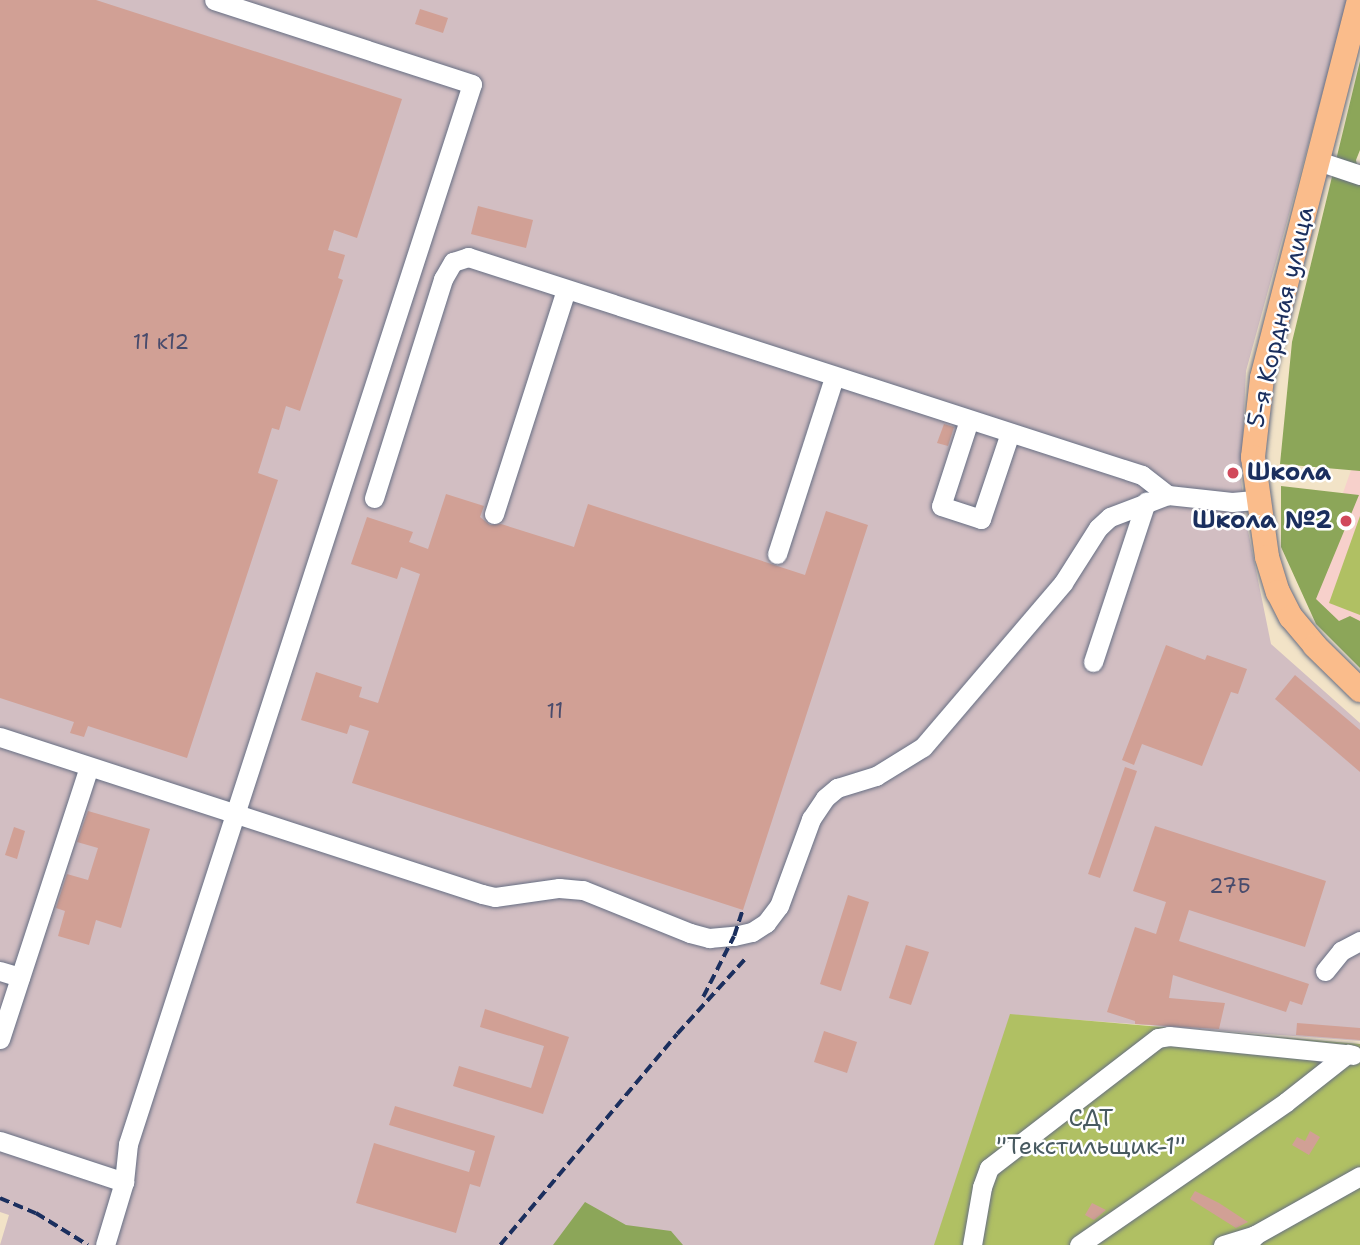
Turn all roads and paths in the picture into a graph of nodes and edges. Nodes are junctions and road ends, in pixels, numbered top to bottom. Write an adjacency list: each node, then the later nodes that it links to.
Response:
1 (215, 0): 19 (lane)
2 (1359, 0): 3 (main road, 5-я Кордная улица)
3 (1318, 161): 4 (lane); 11 (main road, 5-я Кордная улица)
4 (1360, 175)
5 (566, 290): 6 (lane); 10 (lane); 13 (lane)
6 (834, 378): 7 (lane); 14 (lane)
7 (969, 420): 8 (lane); 8 (lane)
8 (1010, 433): 9 (lane)
9 (1168, 495): 11 (lane); 12 (lane)
10 (374, 498)
11 (1256, 500): 16 (main road, 5-я Кордная улица)
12 (1146, 502): 15 (lane); 19 (lane)
13 (494, 514)
14 (777, 554)
15 (1093, 663)
16 (1360, 690)
17 (0, 737): 18 (lane)
18 (89, 767): 19 (lane); 23 (lane)
19 (235, 814): 28 (lane)
20 (1360, 941): 22 (lane)
21 (0, 971): 23 (lane)
22 (1325, 971)
23 (20, 977): 24 (lane)
24 (0, 1039)
25 (1354, 1055): 31 (lane); 32 (lane)
26 (0, 1141): 28 (lane)
27 (1360, 1176): 29 (lane)
28 (124, 1182): 30 (lane)
29 (1251, 1240): 33 (lane)
30 (105, 1245)
31 (972, 1245)
32 (1079, 1245)
33 (1223, 1245)

